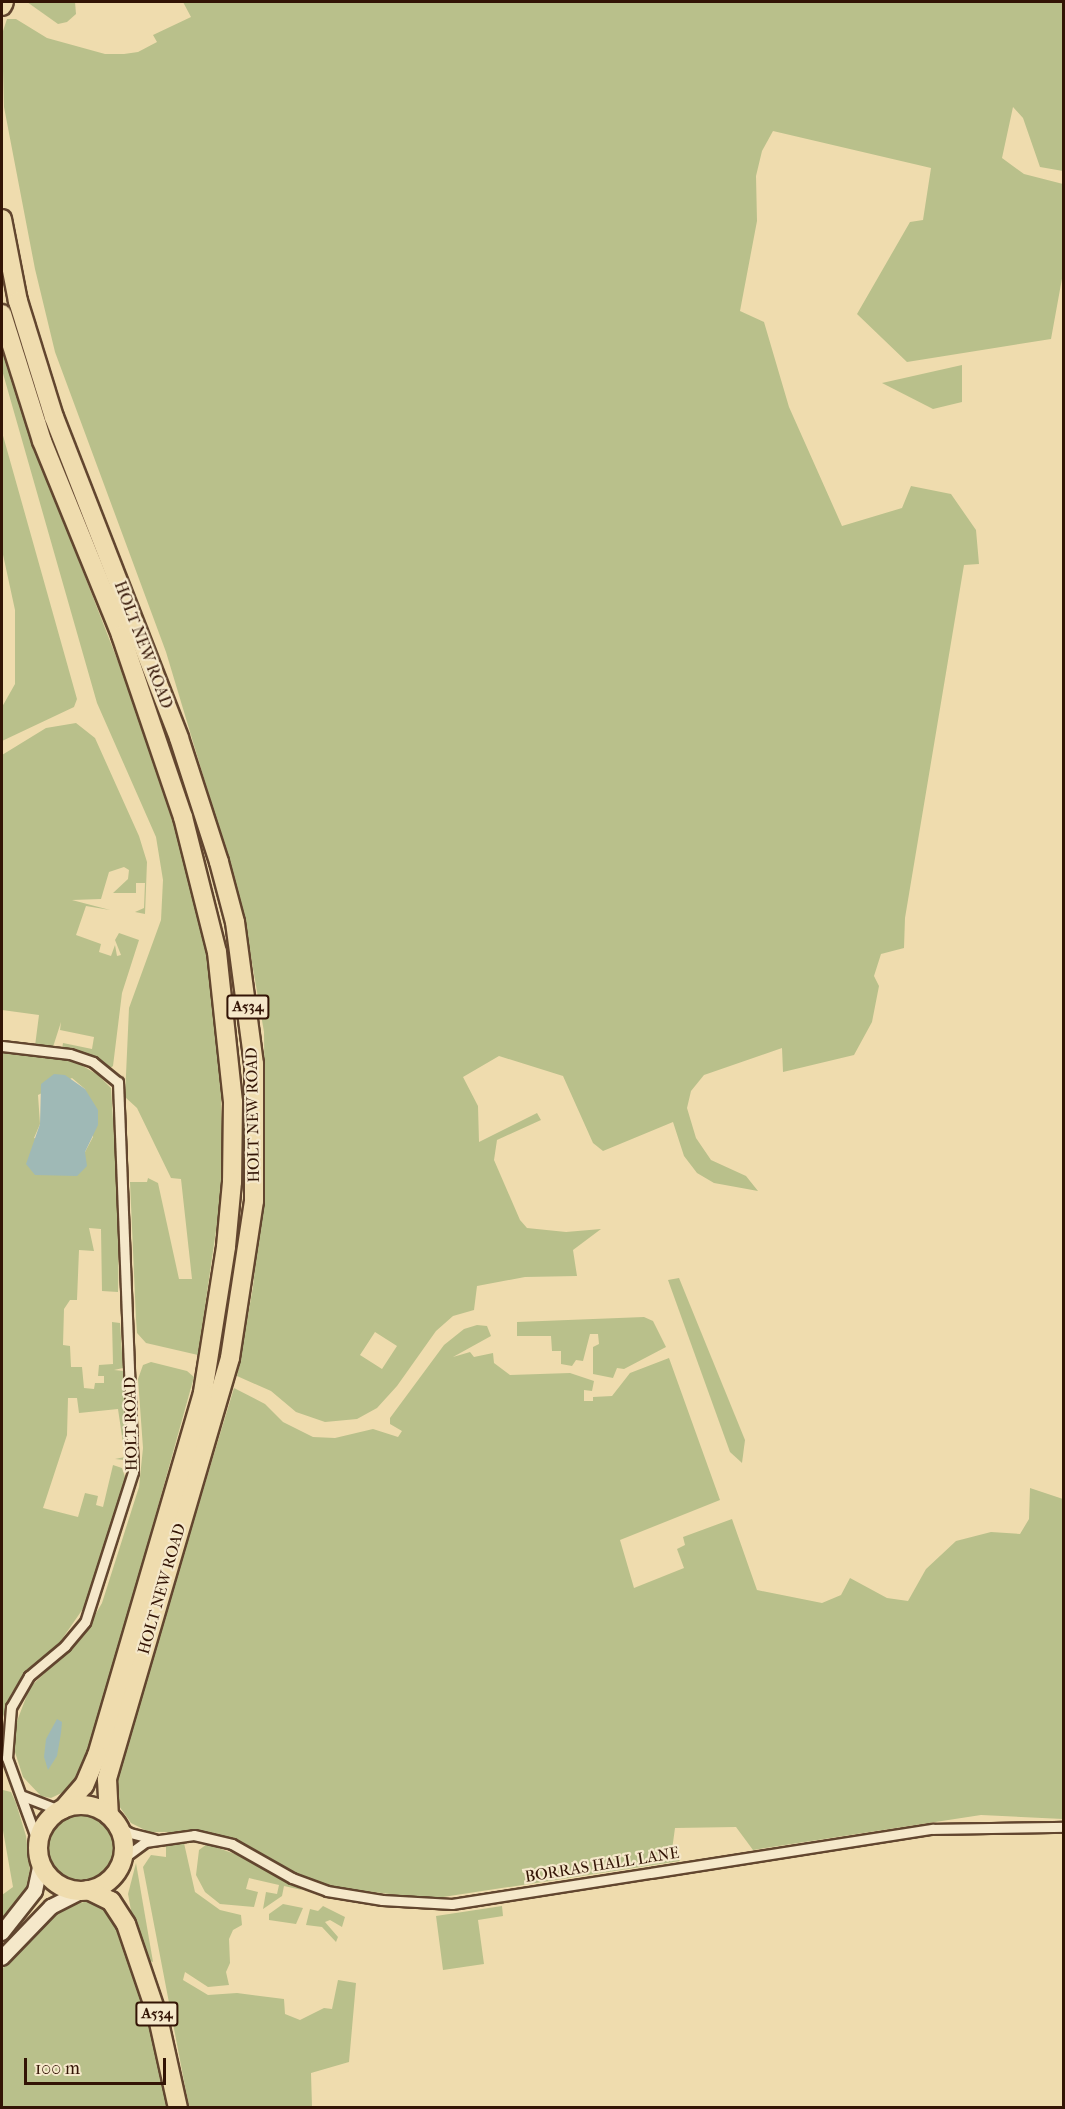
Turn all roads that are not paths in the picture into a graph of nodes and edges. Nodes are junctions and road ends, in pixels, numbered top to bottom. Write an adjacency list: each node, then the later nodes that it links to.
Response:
1 (4, 2): 2 (highway)
2 (2, 6)
3 (2, 219): 8 (highway, HOLT NEW ROAD / A534)
4 (2, 314): 7 (highway, HOLT NEW ROAD / A534)
5 (2, 1046): 6 (street, HOLT ROAD)
6 (23, 1797): 7 (street); 11 (street, HOLT ROAD)
7 (62, 1809): 8 (highway); 11 (highway)
8 (113, 1820): 10 (street, BORRAS HALL LANE); 12 (highway)
9 (1064, 1827): 10 (street, BORRAS HALL LANE)
10 (156, 1839): 12 (street, BORRAS HALL LANE)
11 (38, 1843): 13 (highway)
12 (122, 1861): 14 (highway); 15 (highway, A534)
13 (41, 1862): 14 (highway); 16 (street)
14 (86, 1890): 15 (highway, A534); 17 (street)
15 (126, 1924): 18 (highway, A534)
16 (2, 1933)
17 (2, 1958)
18 (178, 2108)

